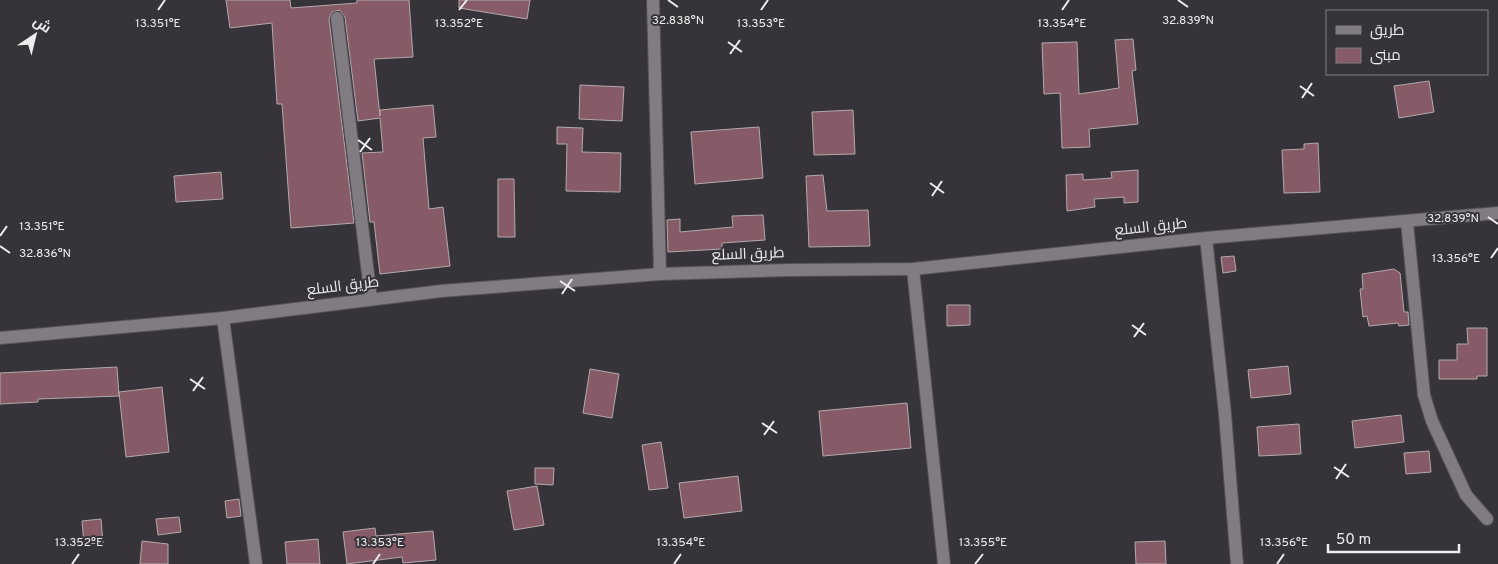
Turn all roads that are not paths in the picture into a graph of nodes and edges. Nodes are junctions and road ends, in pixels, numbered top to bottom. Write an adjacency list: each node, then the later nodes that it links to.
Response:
1 (653, 0): 7 (street)
2 (338, 18): 8 (street)
3 (1498, 213): 4 (street, طريق السلع)
4 (1407, 222): 5 (street, طريق السلع); 11 (street)
5 (1206, 238): 6 (street, طريق السلع); 14 (street)
6 (913, 269): 7 (street, طريق السلع); 13 (street)
7 (660, 274): 8 (street, طريق السلع)
8 (372, 299): 9 (street, طريق السلع)
9 (223, 318): 10 (street, طريق السلع); 12 (street)
10 (0, 338)
11 (1487, 519)
12 (256, 564)
13 (944, 564)
14 (1237, 564)

